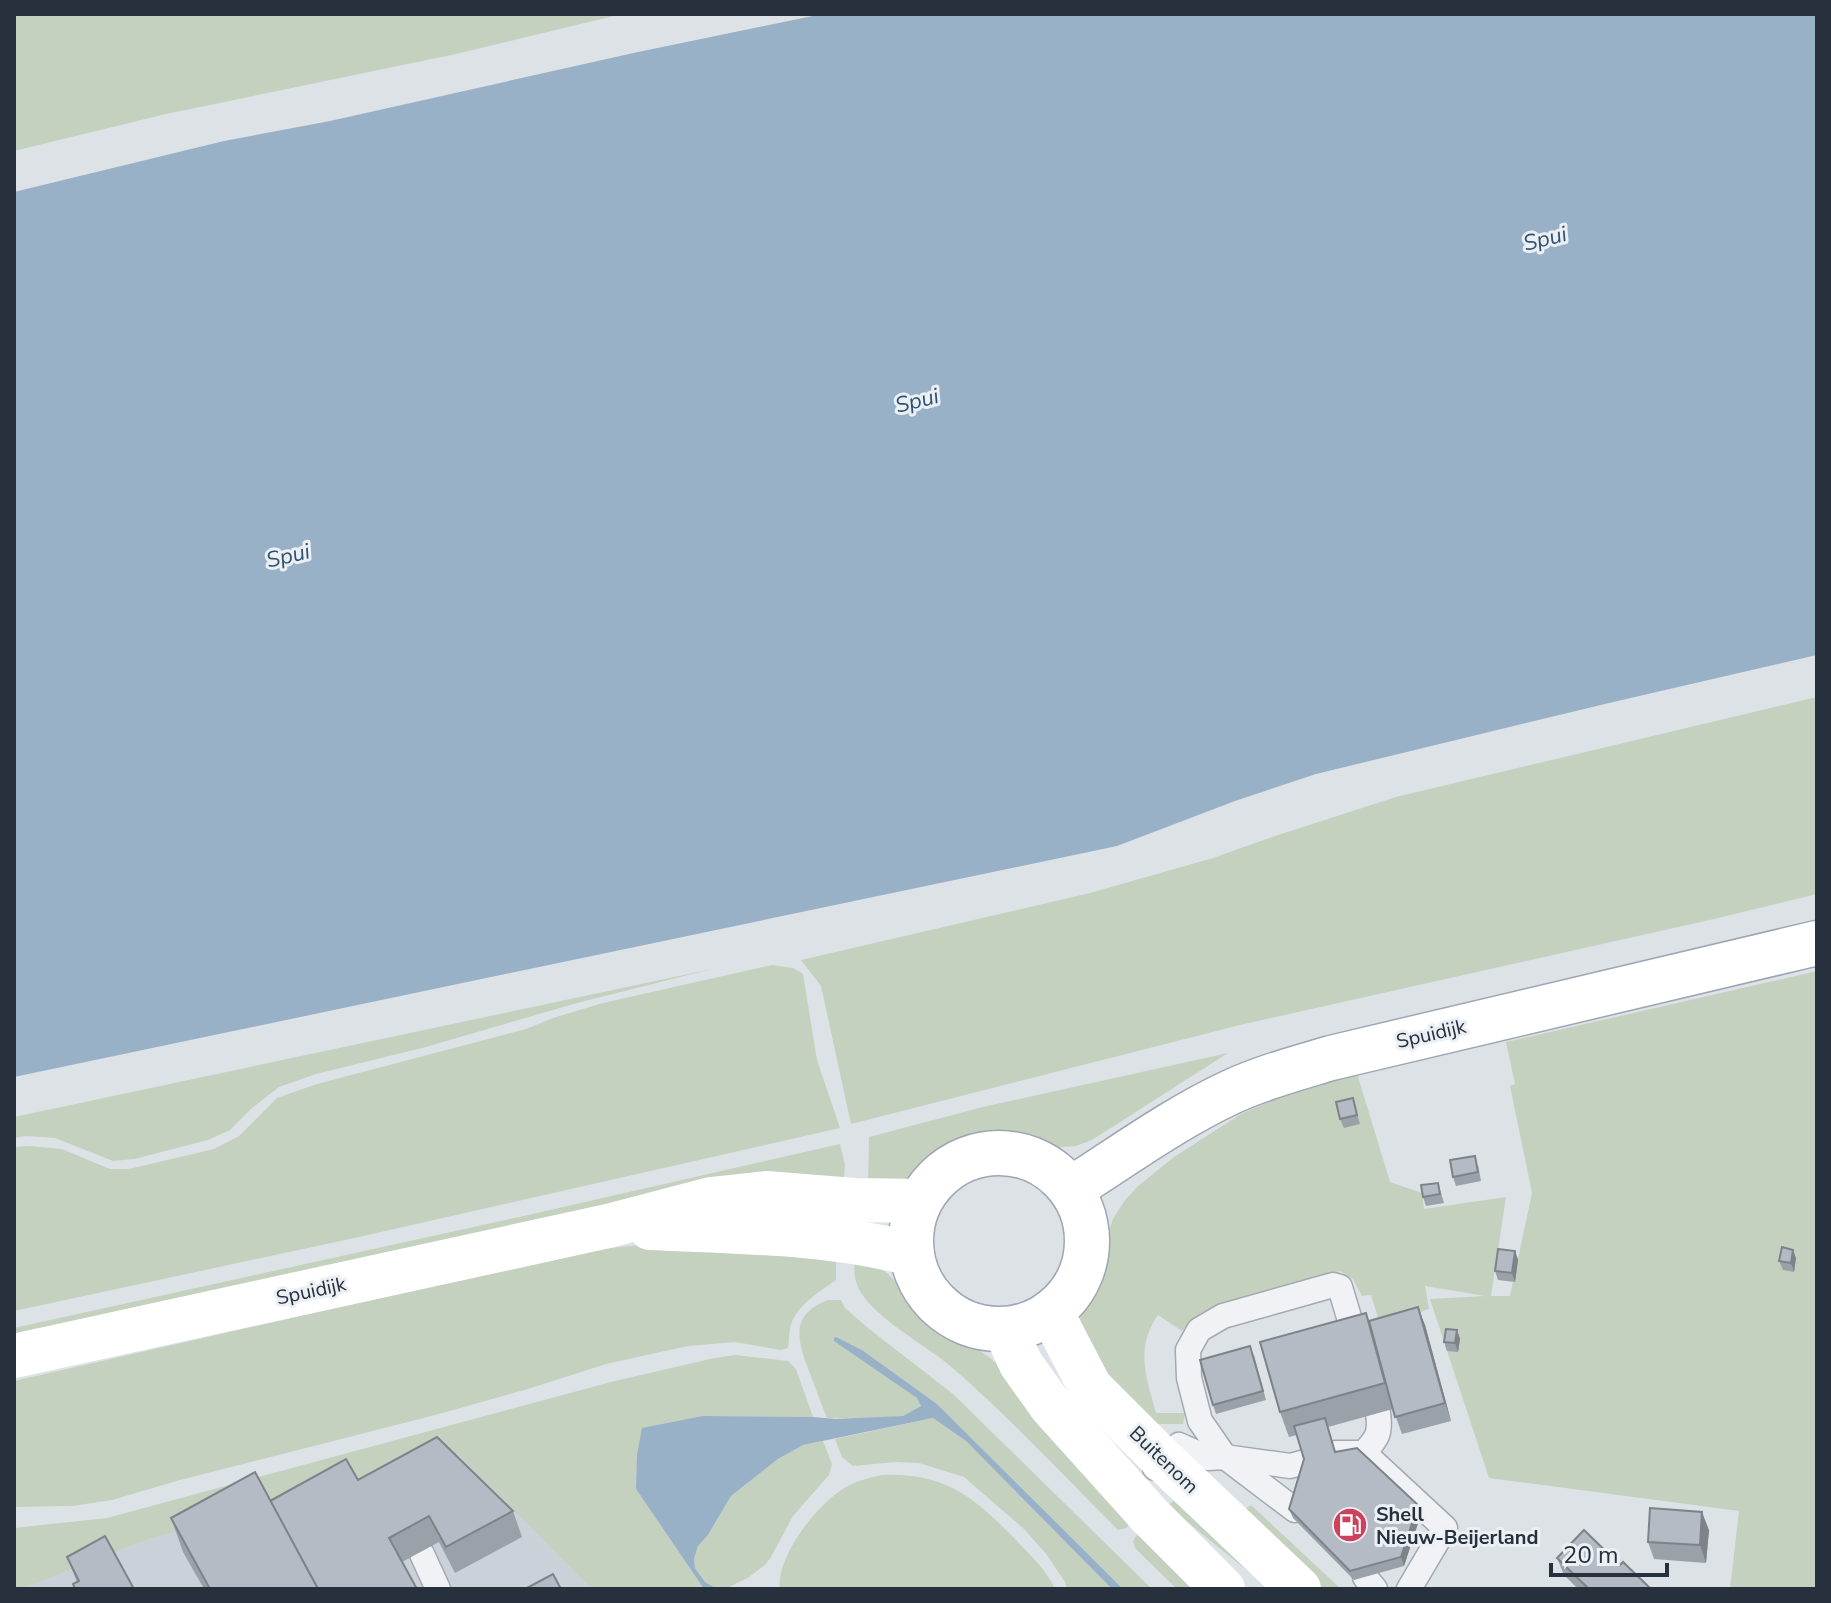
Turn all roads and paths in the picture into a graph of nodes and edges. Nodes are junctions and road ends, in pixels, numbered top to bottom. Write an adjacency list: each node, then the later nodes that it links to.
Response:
1 (1817, 943): 2 (main road, Spuidijk)
2 (1071, 1189): 3 (main road); 6 (main road)
3 (920, 1201): 4 (main road, Spuidijk); 5 (main road)
4 (802, 1216): 5 (main road, Spuidijk); 9 (main road, Spuidijk)
5 (912, 1254): 7 (main road)
6 (1051, 1312): 7 (main road); 14 (main road, Buitenom)
7 (1005, 1329): 16 (main road)
8 (1357, 1344): 13 (lane)
9 (14, 1356)
10 (1378, 1413): 12 (lane)
11 (1336, 1453): 12 (lane)
12 (1364, 1453): 22 (lane)
13 (1225, 1457): 14 (lane); 15 (lane); 17 (lane)
14 (1163, 1460): 16 (lane); 21 (main road, Buitenom)
15 (1305, 1462)
16 (1129, 1493): 20 (main road)
17 (1295, 1510)
18 (422, 1554): 19 (lane)
19 (438, 1589)
20 (1223, 1589)
21 (1299, 1589)
22 (1409, 1589)

